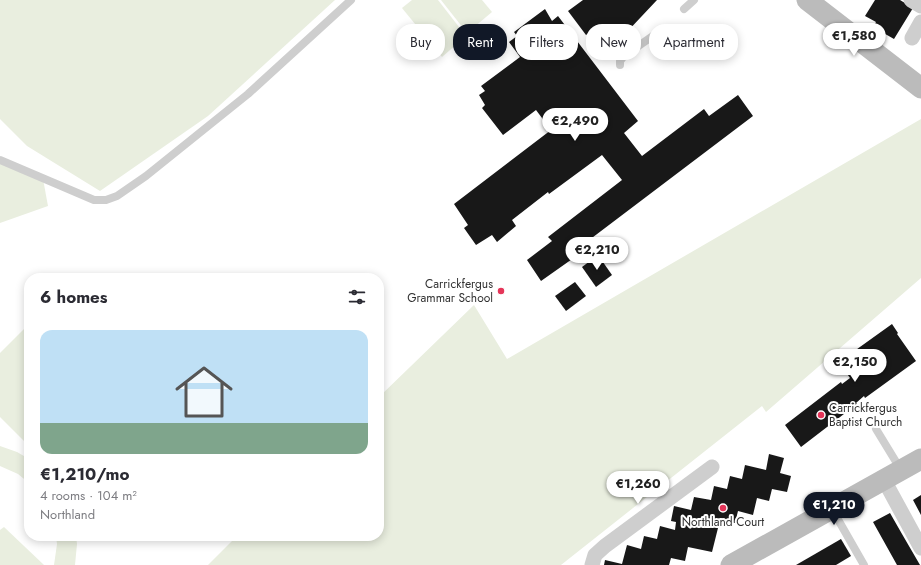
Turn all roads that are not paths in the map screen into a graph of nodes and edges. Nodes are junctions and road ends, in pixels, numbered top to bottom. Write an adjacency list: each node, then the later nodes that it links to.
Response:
1 (351, 0): 12 (lane)
2 (694, 0): 6 (lane)
3 (807, 0): 11 (street)
4 (910, 0): 5 (street)
5 (921, 6)
6 (684, 9)
7 (921, 22): 8 (street)
8 (912, 38)
9 (649, 39): 10 (lane)
10 (620, 66)
11 (921, 88)
12 (0, 160)
13 (876, 429): 16 (lane)
14 (921, 459): 16 (street)
15 (712, 467): 20 (street)
16 (892, 475): 17 (street); 18 (street)
17 (832, 509): 19 (street); 22 (lane)
18 (921, 548)
19 (755, 559): 21 (street)
20 (592, 565)
21 (731, 565)
22 (864, 565)

